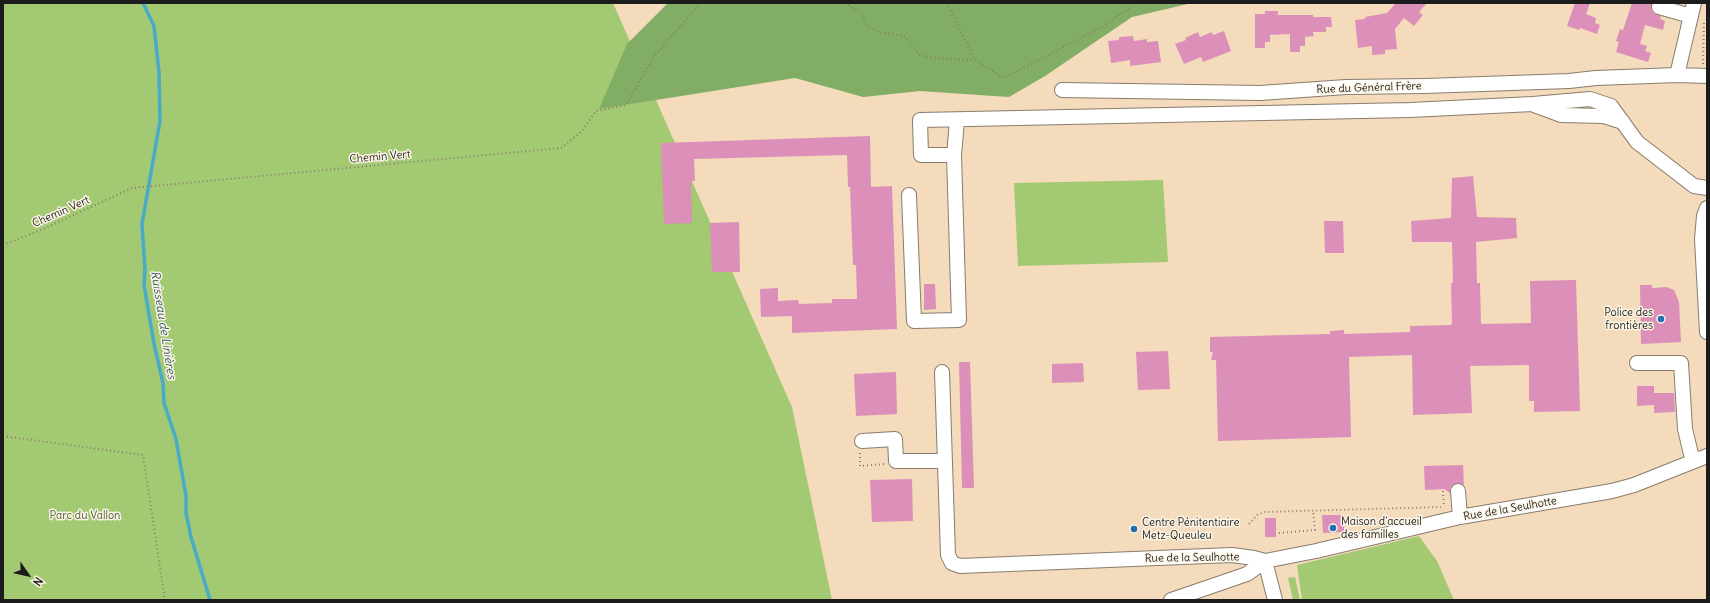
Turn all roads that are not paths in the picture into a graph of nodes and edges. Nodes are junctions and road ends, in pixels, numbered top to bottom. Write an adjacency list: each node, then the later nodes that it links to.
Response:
1 (1659, 7): 2 (street)
2 (1696, 12): 4 (street)
3 (1705, 71): 4 (street, Rue du Général Frère)
4 (1677, 75): 5 (street, Rue du Général Frère)
5 (1062, 90)
6 (957, 121): 7 (street); 7 (street); 8 (street)
7 (954, 154): 9 (street)
8 (1707, 188)
9 (908, 195)
10 (1707, 208): 11 (street)
11 (1707, 332)
12 (1637, 363): 15 (street)
13 (942, 372): 16 (street, Rue de la Seulhotte)
14 (862, 440): 16 (street)
15 (1701, 458): 18 (street, Rue de la Seulhotte)
16 (945, 461): 19 (street, Rue de la Seulhotte)
17 (1458, 491): 18 (street)
18 (1460, 512): 19 (street, Rue de la Seulhotte)
19 (1265, 562): 20 (street); 21 (street)
20 (1171, 600)
21 (1274, 600)

